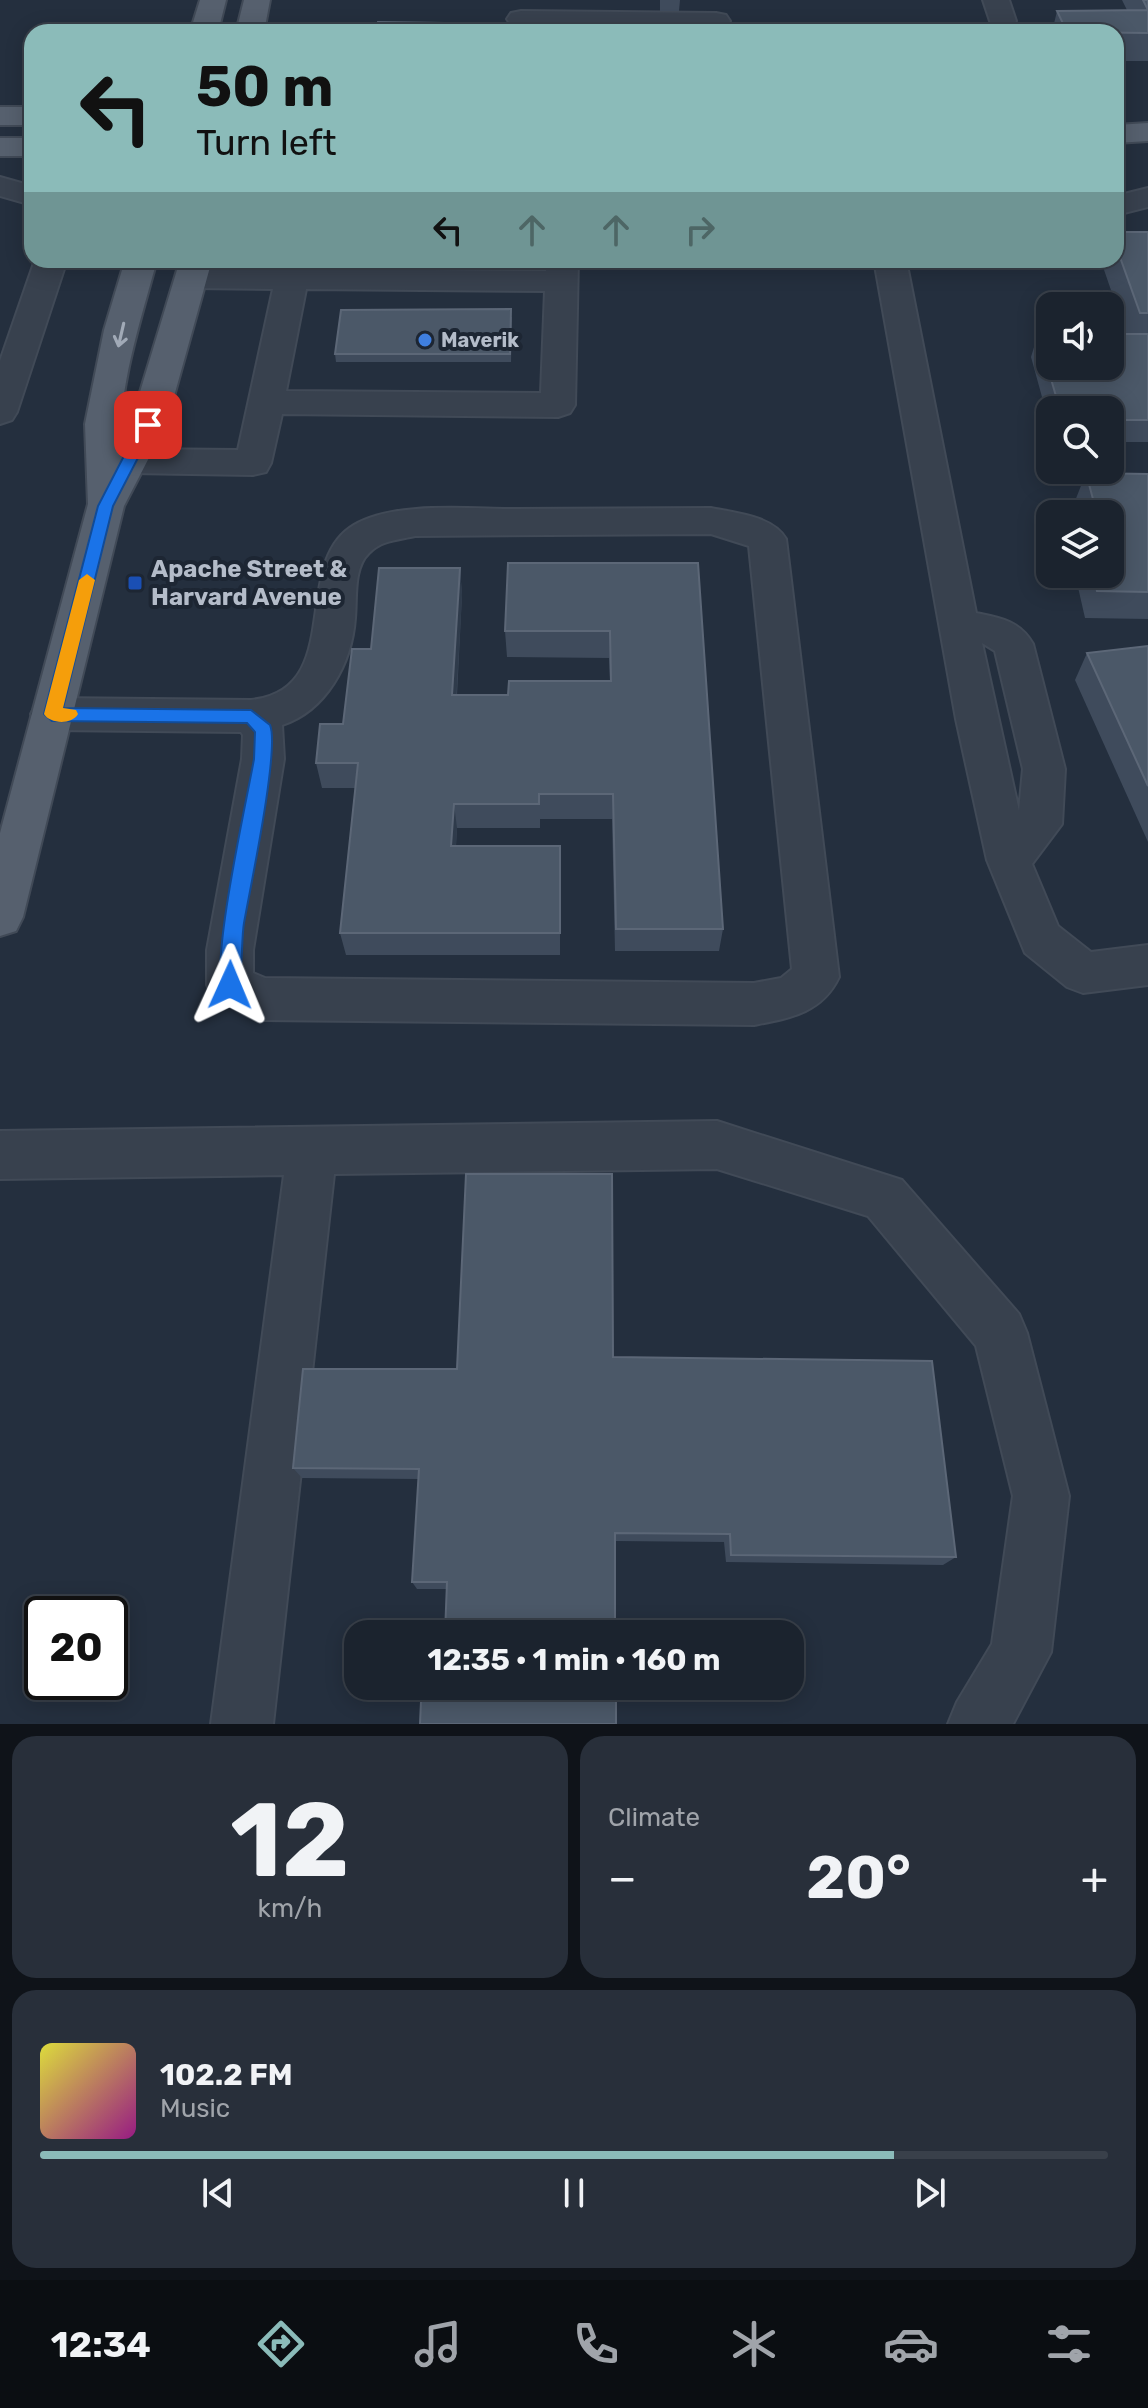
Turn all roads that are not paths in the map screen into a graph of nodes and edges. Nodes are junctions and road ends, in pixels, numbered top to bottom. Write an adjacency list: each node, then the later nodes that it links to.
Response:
1 (213, 0): 5 (main road)
2 (257, 0): 6 (main road)
3 (521, 17): 4 (street)
4 (716, 21)
5 (206, 24)
6 (253, 24)
7 (0, 116): 8 (main road)
8 (24, 116)
9 (1124, 128): 10 (main road)
10 (1148, 130): 11 (main road)
11 (1124, 133)
12 (0, 147): 13 (main road)
13 (24, 147)
14 (0, 186): 15 (street)
15 (24, 194)
16 (1148, 197): 17 (street)
17 (1124, 204)
18 (48, 268): 24 (street)
19 (139, 268): 28 (main road, one-way to 28)
20 (892, 268): 29 (street)
21 (194, 269): 22 (street); 27 (main road)
22 (294, 270): 23 (street); 25 (street)
23 (561, 270): 25 (street)
24 (9, 356): 26 (street)
25 (267, 402): 27 (street)
26 (0, 412)
27 (129, 461): 28 (main road)
28 (106, 506): 30 (main road)
29 (959, 624): 32 (street); 32 (street)
30 (52, 714): 31 (street); 33 (main road)
31 (251, 716): 31 (street)
32 (1009, 860): 34 (street)
33 (0, 917)
34 (1148, 965)
35 (312, 1150): 36 (street); 37 (street); 38 (street)
36 (0, 1155)
37 (242, 1724)
38 (979, 1724)

